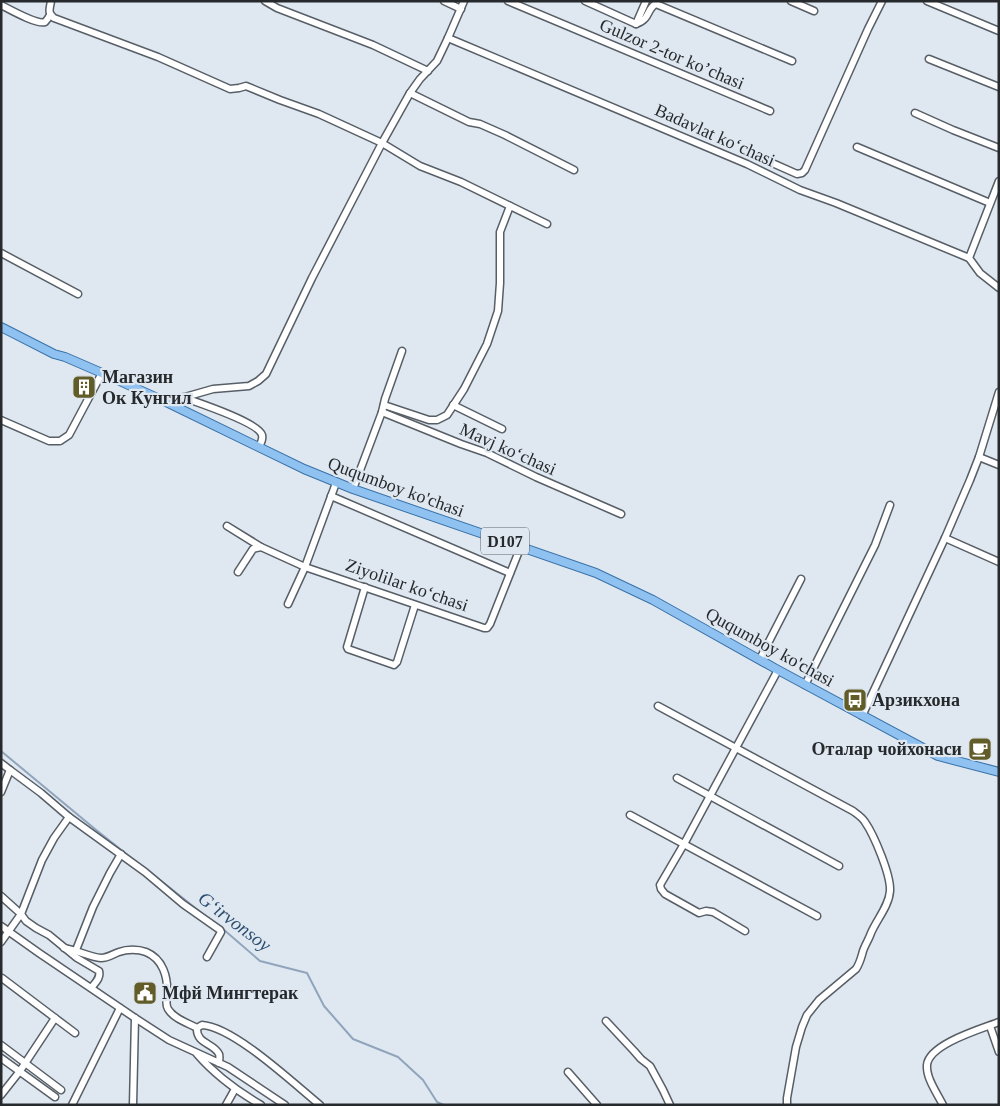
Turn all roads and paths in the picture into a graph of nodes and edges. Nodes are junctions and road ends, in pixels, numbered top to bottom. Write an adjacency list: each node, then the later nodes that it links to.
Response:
1 (51, 1): 14 (street)
2 (265, 1): 20 (street)
3 (444, 1): 12 (street)
4 (464, 1): 12 (street)
5 (508, 1): 23 (street, Gulzor 2-tor koʼchasi)
6 (646, 1): 15 (street)
7 (790, 1): 13 (street)
8 (882, 1): 28 (street)
9 (927, 1): 16 (street)
10 (586, 2): 15 (street)
11 (1, 5): 14 (street)
12 (461, 9): 17 (street)
13 (814, 11)
14 (50, 15): 25 (street)
15 (636, 24): 19 (street)
16 (999, 31)
17 (448, 38): 20 (street); 35 (street, Badavlat koʻchasi)
18 (929, 59): 21 (street)
19 (792, 61)
20 (428, 71): 22 (street)
21 (999, 88)
22 (410, 93): 25 (street); 29 (street)
23 (770, 111)
24 (915, 113): 27 (street)
25 (382, 143): 32 (street); 42 (street)
26 (857, 147): 31 (street)
27 (999, 148)
28 (752, 154)
29 (574, 170)
30 (999, 182): 31 (street)
31 (990, 203): 35 (street)
32 (510, 206): 33 (street); 45 (street, Mavj koʻchasi)
33 (547, 224)
34 (1, 252): 37 (street)
35 (969, 258): 36 (street)
36 (999, 288)
37 (78, 294)
38 (1, 326): 40 (main road, Ququmboy ko'chasi / D107)
39 (402, 351): 44 (street)
40 (102, 373): 43 (main road, Ququmboy ko'chasi / D107); 47 (street)
41 (999, 392): 50 (street)
42 (185, 397): 43 (street); 49 (street)
43 (164, 401): 49 (main road, Ququmboy ko'chasi / D107)
44 (384, 405): 45 (street, Mavj koʻchasi); 46 (street)
45 (453, 405): 48 (street, Mavj koʻchasi)
46 (382, 412): 53 (street); 56 (street, Mavj koʻchasi)
47 (1, 420)
48 (502, 429)
49 (259, 446): 52 (main road, Ququmboy ko'chasi / D107)
50 (979, 457): 51 (street); 58 (street)
51 (999, 465)
52 (336, 483): 53 (main road, Ququmboy ko'chasi / D107); 54 (street)
53 (353, 490): 59 (main road, Ququmboy ko'chasi / D107)
54 (331, 496): 62 (street); 64 (street)
55 (890, 504): 71 (street)
56 (621, 514)
57 (227, 526): 60 (street, Ziyolilar koʻchasi)
58 (945, 538): 61 (street); 73 (street)
59 (521, 546): 64 (street); 69 (main road, Ququmboy ko'chasi / D107)
60 (260, 547): 62 (street, Ziyolilar koʻchasi); 63 (street)
61 (999, 562)
62 (305, 566): 66 (street, Ziyolilar koʻchasi); 67 (street)
63 (238, 572)
64 (510, 573): 68 (street, Ziyolilar koʻchasi)
65 (801, 579): 69 (street)
66 (365, 587): 68 (street, Ziyolilar koʻchasi); 68 (street)
67 (288, 604)
68 (415, 605)
69 (760, 660): 70 (main road, Ququmboy ko'chasi / D107)
70 (778, 670): 71 (main road, Ququmboy ko'chasi / D107); 74 (street)
71 (805, 685): 73 (main road, Ququmboy ko'chasi / D107)
72 (658, 706): 74 (street)
73 (862, 716): 77 (main road, Ququmboy ko'chasi / D107)
74 (736, 748): 80 (street); 126 (street)
75 (1, 762): 76 (street)
76 (10, 770): 79 (street); 82 (street)
77 (997, 773)
78 (677, 778): 80 (street)
79 (2, 790)
80 (710, 796): 83 (street); 85 (street)
81 (630, 815): 83 (street)
82 (69, 816): 84 (street); 87 (street)
83 (684, 844): 88 (street); 90 (street)
84 (121, 854): 94 (street); 95 (street)
85 (839, 866)
86 (1, 896): 87 (street)
87 (21, 914): 91 (street); 93 (street)
88 (817, 916)
89 (1, 926): 91 (street)
90 (745, 931)
91 (8, 932): 92 (street); 97 (street)
92 (1, 942)
93 (64, 948): 94 (street); 97 (street)
94 (76, 950): 104 (street)
95 (206, 957)
96 (2, 978): 99 (street)
97 (91, 988): 98 (street)
98 (120, 1008): 100 (street); 118 (street)
99 (55, 1018): 105 (street); 110 (street)
100 (135, 1018): 108 (street); 119 (street)
101 (606, 1020): 125 (street)
102 (999, 1022): 103 (street)
103 (990, 1026): 107 (street); 127 (street)
104 (197, 1028): 111 (street); 123 (street)
105 (75, 1033)
106 (1, 1045): 110 (street)
107 (999, 1052)
108 (196, 1054): 111 (street); 114 (street)
109 (1, 1058): 112 (street)
110 (25, 1063): 112 (street); 115 (street)
111 (219, 1063): 122 (street)
112 (20, 1071): 116 (street); 117 (street)
113 (568, 1072): 124 (street)
114 (235, 1089): 120 (street); 121 (street)
115 (61, 1090)
116 (1, 1095)
117 (55, 1097)
118 (72, 1105)
119 (133, 1105)
120 (226, 1105)
121 (261, 1105)
122 (285, 1105)
123 (320, 1105)
124 (597, 1105)
125 (670, 1105)
126 (787, 1105)
127 (943, 1105)

